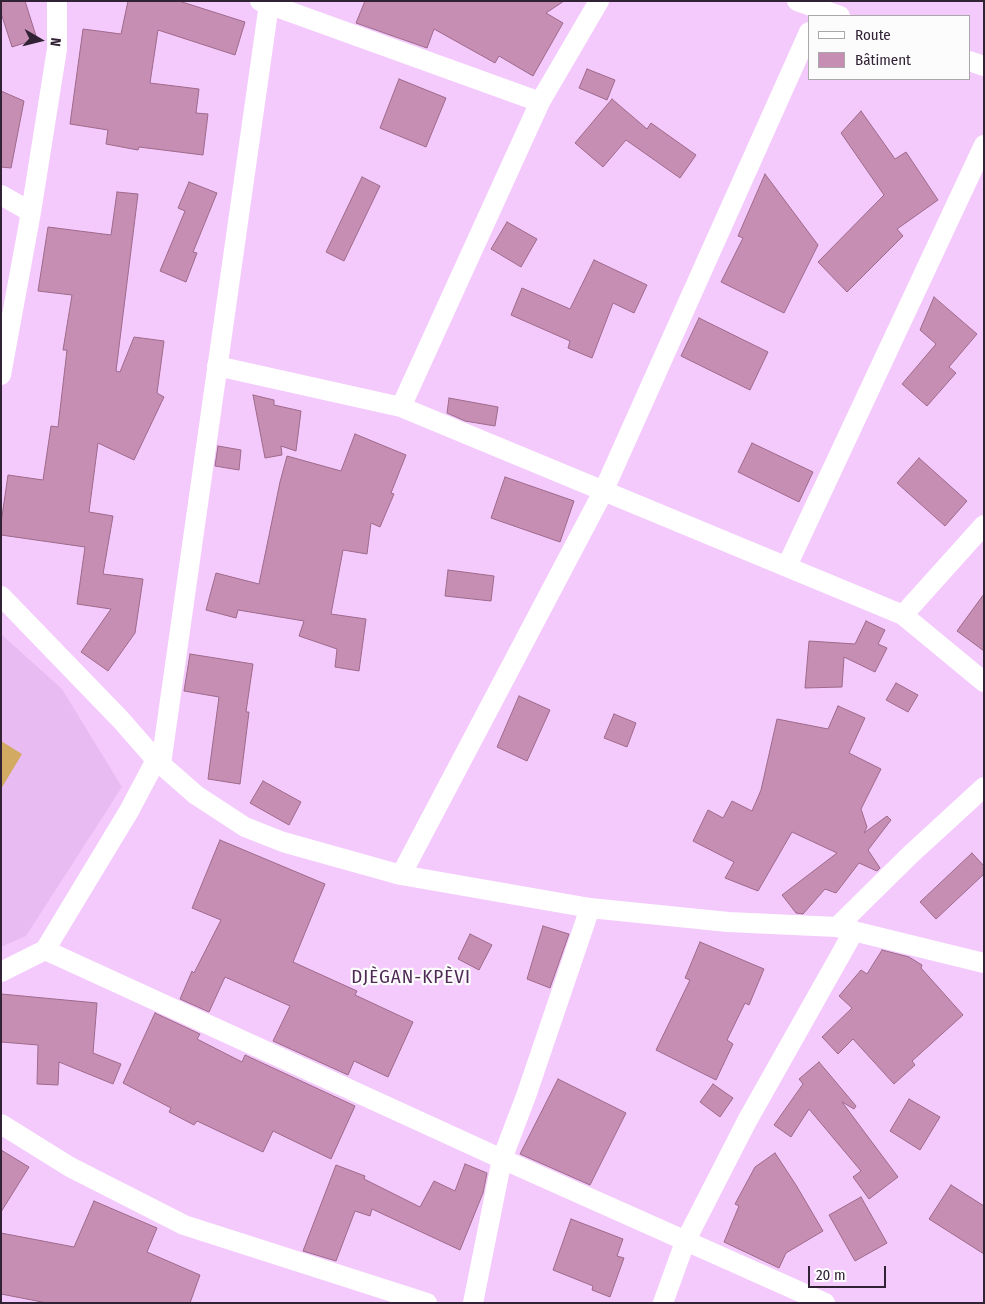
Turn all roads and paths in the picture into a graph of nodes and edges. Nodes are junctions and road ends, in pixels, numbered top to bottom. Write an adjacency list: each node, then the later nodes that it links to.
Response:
1 (57, 1): 13 (street)
2 (599, 1): 10 (street)
3 (797, 1): 5 (street)
4 (264, 3): 10 (street); 14 (street)
5 (818, 13): 6 (street)
6 (833, 15)
7 (808, 34): 17 (street)
8 (970, 61): 9 (street)
9 (984, 66)
10 (540, 102): 16 (street)
11 (984, 145): 19 (street)
12 (1, 195): 13 (street)
13 (31, 212): 15 (street)
14 (217, 366): 16 (street); 23 (street)
15 (1, 376)
16 (402, 407): 17 (street)
17 (603, 492): 19 (street); 25 (street)
18 (984, 525): 21 (street)
19 (787, 566): 21 (street)
20 (1, 596): 23 (street)
21 (903, 615): 22 (street)
22 (984, 682)
23 (158, 762): 25 (street); 28 (street)
24 (984, 786): 27 (street)
25 (401, 875): 26 (street)
26 (590, 908): 27 (street); 32 (street)
27 (846, 929): 29 (street); 33 (street)
28 (45, 950): 30 (street); 32 (street)
29 (984, 963)
30 (1, 972)
31 (1, 1124): 34 (street)
32 (502, 1160): 33 (street); 35 (street)
33 (686, 1242): 36 (street); 37 (street)
34 (427, 1303)
35 (473, 1303)
36 (663, 1303)
37 (825, 1303)

